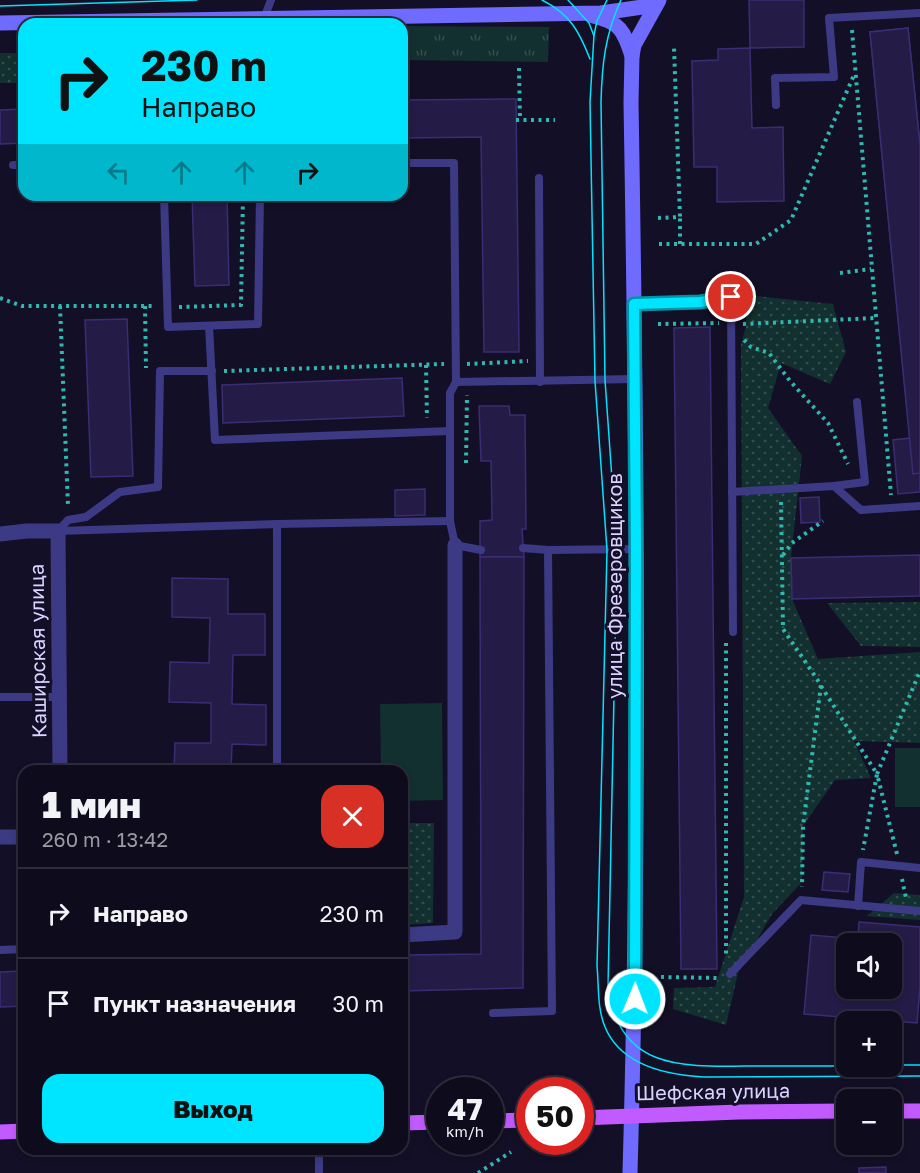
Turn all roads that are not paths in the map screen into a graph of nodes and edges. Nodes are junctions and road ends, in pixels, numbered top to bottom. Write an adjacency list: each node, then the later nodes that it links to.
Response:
1 (271, 0): 5 (lane)
2 (655, 2): 4 (main road); 9 (main road, улица Фрезеровщиков)
3 (920, 13): 10 (lane)
4 (582, 14): 6 (main road); 9 (main road)
5 (264, 18)
6 (408, 18)
7 (0, 23): 8 (main road)
8 (18, 23)
9 (632, 56): 17 (main road, улица Фрезеровщиков)
10 (776, 105)
11 (408, 163): 21 (lane)
12 (13, 165): 13 (lane)
13 (18, 165)
14 (539, 178): 22 (lane)
15 (164, 201): 18 (lane)
16 (260, 201): 18 (lane)
17 (634, 304): 20 (main road, улица Фрезеровщиков); 26 (lane)
18 (209, 326): 19 (lane)
19 (214, 371): 24 (lane); 30 (lane)
20 (635, 379): 22 (lane); 34 (main road, улица Фрезеровщиков)
21 (456, 382): 22 (lane); 24 (lane)
22 (540, 382)
23 (857, 402): 25 (lane)
24 (450, 431): 28 (lane)
25 (834, 486): 26 (lane); 27 (lane)
26 (732, 492): 37 (lane)
27 (920, 506)
28 (450, 521): 29 (lane); 32 (lane)
29 (276, 524): 30 (lane); 41 (lane)
30 (63, 526): 31 (street); 39 (street, Каширская улица)
31 (0, 534)
32 (455, 545): 35 (lane); 47 (street)
33 (523, 548): 36 (lane)
34 (636, 549): 36 (lane); 55 (main road, улица Фрезеровщиков)
35 (481, 550)
36 (548, 550): 51 (lane)
37 (730, 633)
38 (0, 697): 39 (lane)
39 (60, 697): 40 (street, Каширская улица)
40 (60, 765)
41 (277, 765)
42 (0, 837): 43 (street)
43 (18, 837)
44 (920, 868): 45 (lane)
45 (858, 906): 46 (lane); 50 (lane)
46 (920, 911)
47 (408, 934)
48 (18, 949): 49 (lane)
49 (0, 950)
50 (728, 972)
51 (493, 1013)
52 (836, 1111): 55 (main road, Шефская улица)
53 (902, 1111): 54 (main road)
54 (920, 1111)
55 (632, 1115): 56 (main road, Шефская улица); 63 (main road, улица Фрезеровщиков)
56 (594, 1117)
57 (426, 1123): 58 (main road)
58 (408, 1124)
59 (18, 1131): 60 (main road)
60 (0, 1132)
61 (319, 1155): 62 (lane)
62 (319, 1173)
63 (630, 1173)

